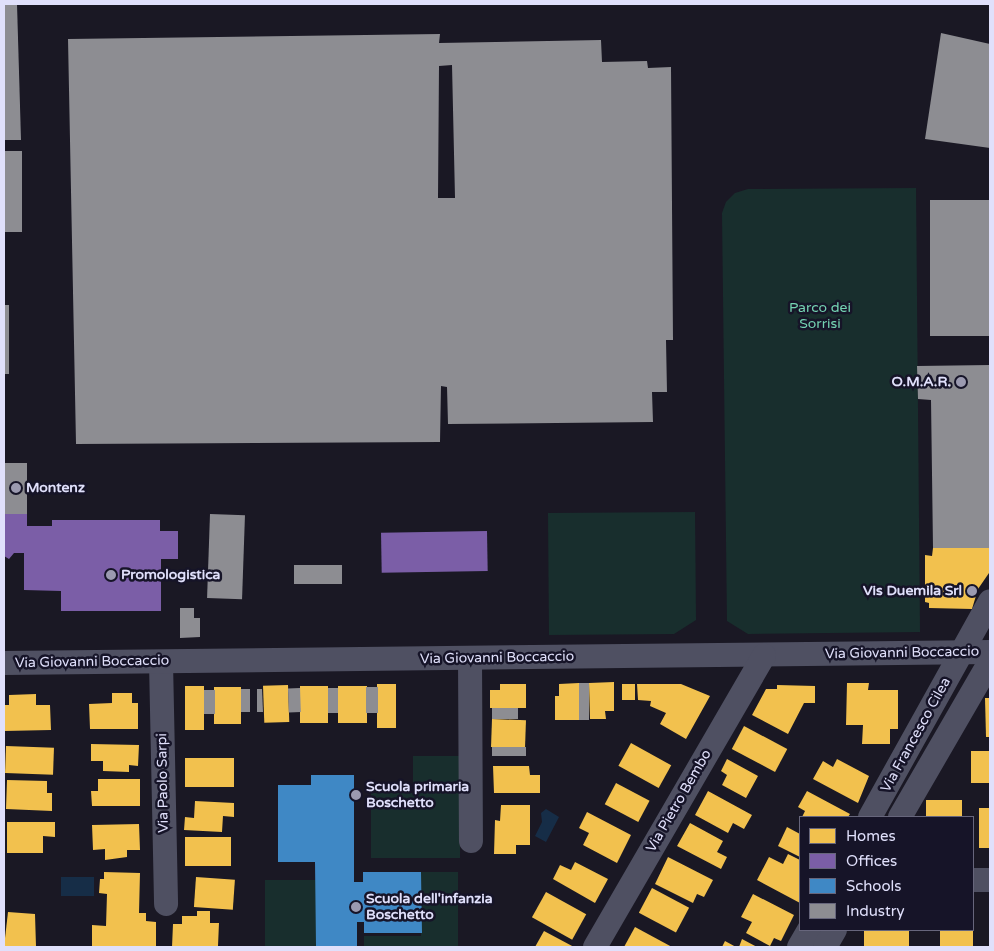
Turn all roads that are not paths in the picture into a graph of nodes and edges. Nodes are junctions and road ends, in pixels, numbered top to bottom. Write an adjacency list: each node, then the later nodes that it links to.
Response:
1 (990, 601): 2 (street, Via Francesco Cilea)
2 (961, 652): 3 (street, Via Giovanni Boccaccio); 4 (street, Via Giovanni Boccaccio); 9 (street, Via Francesco Cilea)
3 (990, 652)
4 (764, 654): 5 (street, Via Giovanni Boccaccio); 17 (street, Via Pietro Bembo)
5 (470, 658): 6 (street, Via Giovanni Boccaccio); 11 (street)
6 (161, 662): 8 (street, Via Giovanni Boccaccio); 14 (street, Via Paolo Sarpi)
7 (990, 662): 10 (street, Via Francesco Cilea)
8 (4, 663)
9 (871, 816)
10 (901, 816)
11 (471, 840)
12 (974, 880): 13 (street)
13 (990, 880)
14 (166, 904)
15 (808, 931): 18 (street)
16 (834, 931): 19 (street)
17 (595, 947)
18 (799, 947)
19 (825, 947)

